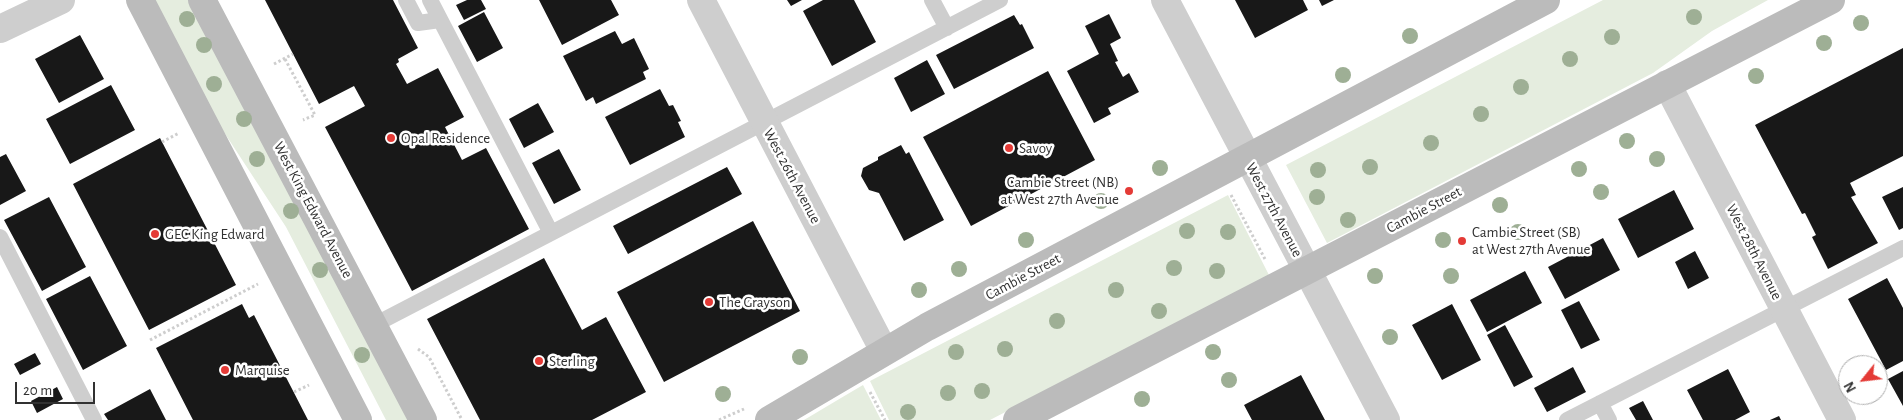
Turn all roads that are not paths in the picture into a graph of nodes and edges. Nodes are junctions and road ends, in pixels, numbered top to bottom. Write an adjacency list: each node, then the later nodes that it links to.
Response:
1 (61, 0): 14 (street)
2 (140, 0): 27 (main road)
3 (202, 0): 23 (main road, West King Edward Avenue)
4 (406, 0): 12 (lane)
5 (430, 0): 12 (lane)
6 (701, 0): 16 (street, West 26th Avenue)
7 (932, 0): 13 (lane)
8 (1000, 0): 13 (lane)
9 (1165, 0): 17 (street, West 27th Avenue)
10 (1546, 0): 17 (main road, Cambie Street)
11 (1831, 0): 15 (main road, Cambie Street)
12 (440, 20): 18 (lane)
13 (947, 28): 16 (lane)
14 (0, 29)
15 (1667, 84): 21 (main road, Cambie Street); 22 (street, West 28th Avenue)
16 (764, 122): 18 (lane); 24 (street, West 26th Avenue)
17 (1247, 158): 21 (street, West 27th Avenue); 24 (main road, Cambie Street)
18 (551, 233): 23 (lane)
19 (0, 237): 26 (lane)
20 (1903, 248): 22 (lane)
21 (1306, 272): 30 (main road, Cambie Street); 31 (street, West 27th Avenue)
22 (1784, 310): 25 (lane); 34 (street, West 28th Avenue)
23 (374, 325): 28 (main road, West King Edward Avenue)
24 (884, 351): 29 (main road, Cambie Street)
25 (1600, 403): 32 (lane); 33 (lane)
26 (94, 420)
27 (358, 420)
28 (422, 420)
29 (769, 420)
30 (1017, 420)
31 (1386, 420)
32 (1567, 420)
33 (1609, 420)
34 (1842, 420)

